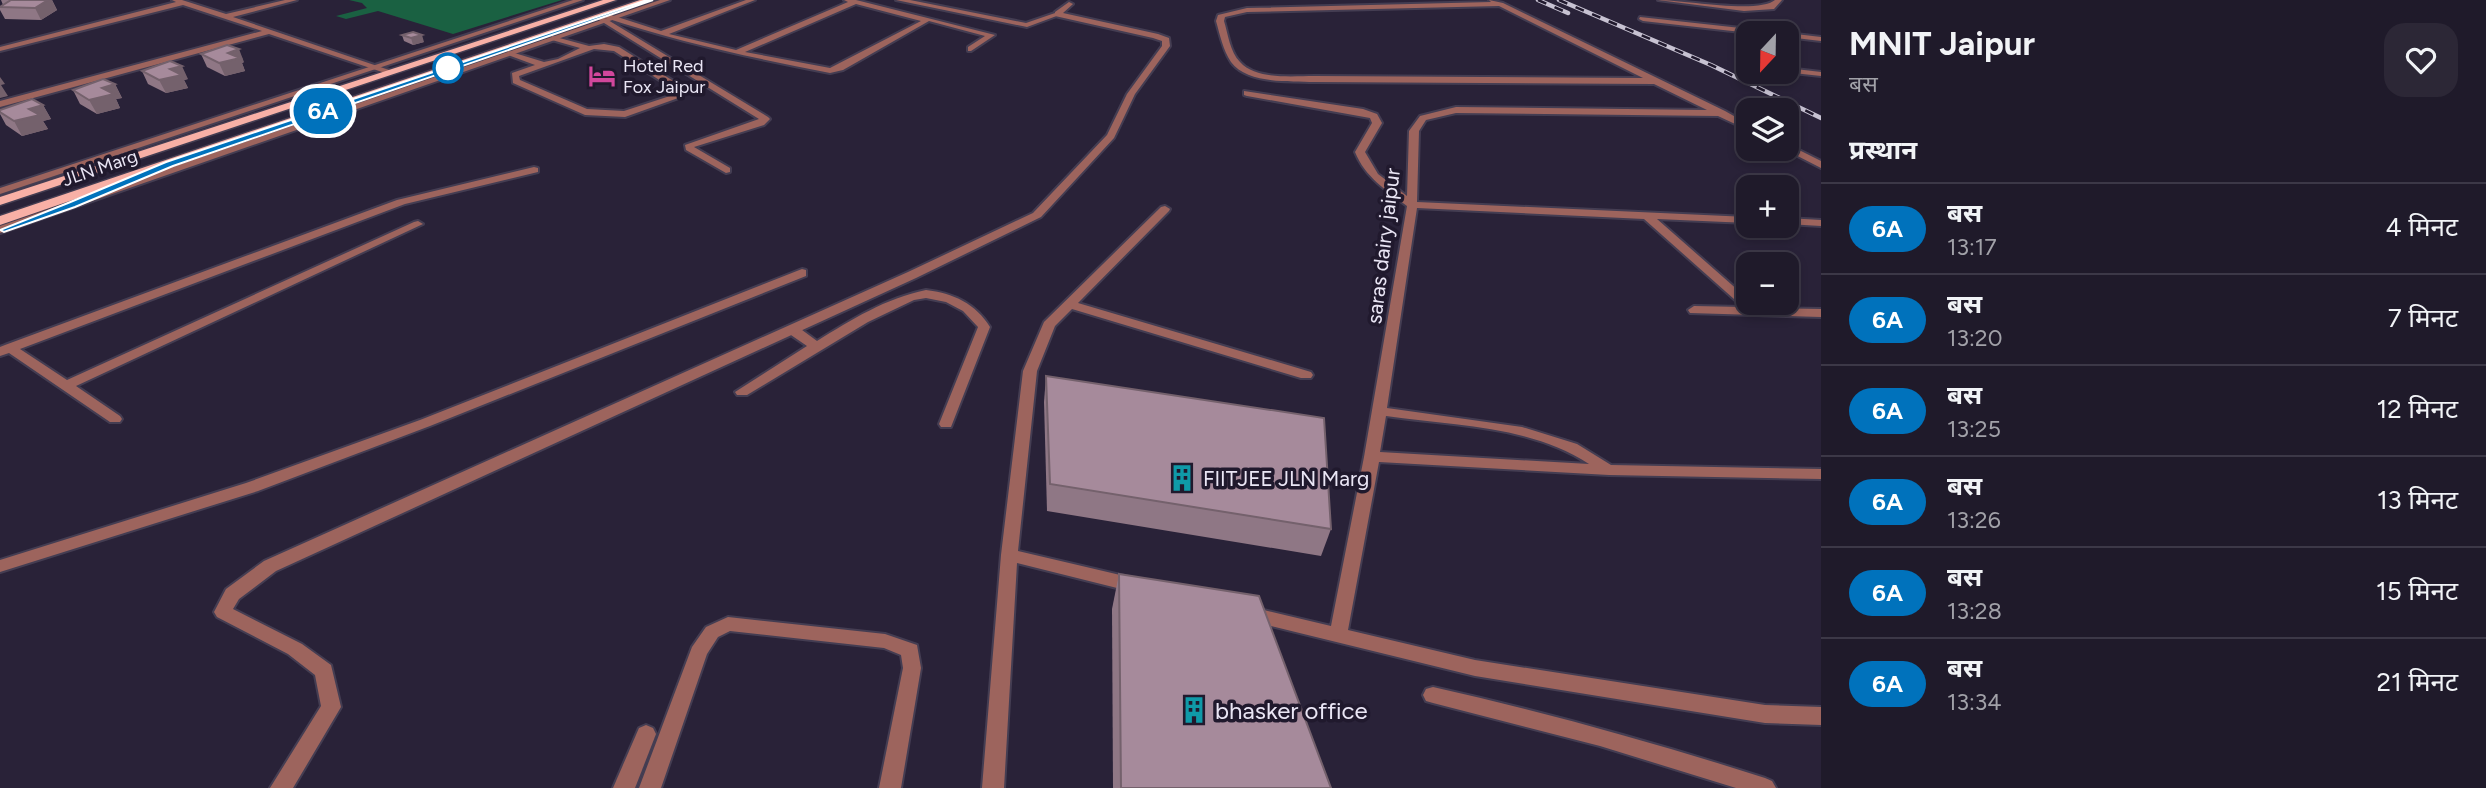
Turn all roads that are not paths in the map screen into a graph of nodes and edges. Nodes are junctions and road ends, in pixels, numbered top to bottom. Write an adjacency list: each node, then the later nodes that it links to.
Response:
1 (294, 0): 15 (street)
2 (580, 0): 31 (street)
3 (612, 0): 33 (main road, JLN Marg)
4 (649, 0): 16 (main road, JLN Marg)
5 (667, 0): 16 (street)
6 (752, 0): 21 (street)
7 (899, 0): 14 (street)
8 (1492, 0): 13 (street)
9 (1661, 0): 10 (street)
10 (1779, 0)
11 (178, 1): 15 (street); 26 (street)
12 (851, 1): 17 (street); 29 (street)
13 (1501, 4): 35 (street); 35 (street)
14 (1068, 6): 65 (street)
15 (228, 16): 20 (street)
16 (606, 18): 21 (street); 23 (street); 36 (main road, JLN Marg); 45 (street)
17 (924, 18): 27 (street); 29 (street)
18 (1643, 19): 19 (street)
19 (1736, 29)
20 (268, 32): 31 (street); 38 (street)
21 (661, 34): 29 (street)
22 (1799, 36): 24 (street)
23 (555, 38): 25 (street); 28 (street)
24 (1821, 39)
25 (587, 48): 30 (street); 30 (street)
26 (0, 49)
27 (971, 49)
28 (511, 53): 30 (street); 36 (street)
29 (737, 53)
30 (545, 64)
31 (377, 68): 33 (street); 46 (street)
32 (1799, 71): 34 (street)
33 (391, 72): 47 (main road, JLN Marg)
34 (1821, 74)
35 (1658, 81): 39 (street)
36 (416, 82): 42 (main road, JLN Marg); 48 (street)
37 (1247, 93): 49 (street)
38 (0, 104)
39 (1722, 113): 40 (street); 49 (street, saras dairy jaipur)
40 (1736, 121)
41 (1799, 153): 43 (street)
42 (169, 164): 48 (main road); 53 (main road, JLN Marg)
43 (1821, 165)
44 (534, 170): 67 (street)
45 (726, 170)
46 (0, 191)
47 (0, 201)
48 (72, 205): 57 (street)
49 (1412, 205): 51 (street); 71 (street, saras dairy jaipur)
50 (1165, 209): 60 (street)
51 (1648, 217): 52 (street); 59 (street)
52 (1736, 220)
53 (0, 221)
54 (1799, 222): 55 (street)
55 (1821, 223)
56 (418, 224): 69 (street)
57 (0, 230)
58 (802, 273): 78 (street)
59 (1736, 294)
60 (1069, 304): 68 (street); 77 (street)
61 (1693, 310): 62 (street)
62 (1736, 311)
63 (1799, 313): 64 (street)
64 (1821, 313)
65 (793, 330): 66 (street); 85 (street)
66 (818, 348): 70 (street); 73 (street)
67 (5, 350): 69 (street)
68 (1306, 375)
69 (66, 386): 72 (street)
70 (742, 392)
71 (1379, 411): 74 (street, saras dairy jaipur); 75 (street)
72 (114, 419)
73 (946, 424)
74 (1372, 457): 75 (street); 81 (street, saras dairy jaipur)
75 (1609, 470): 76 (street)
76 (1821, 474)
77 (1009, 555): 79 (street); 89 (street)
78 (0, 566)
79 (1154, 590)
80 (1233, 610): 81 (street)
81 (1338, 635): 83 (street)
82 (1433, 695): 90 (street)
83 (1821, 716)
84 (646, 734): 86 (street)
85 (281, 788)
86 (624, 788)
87 (650, 788): 88 (street)
88 (890, 788)
89 (993, 788)
90 (1765, 788)

